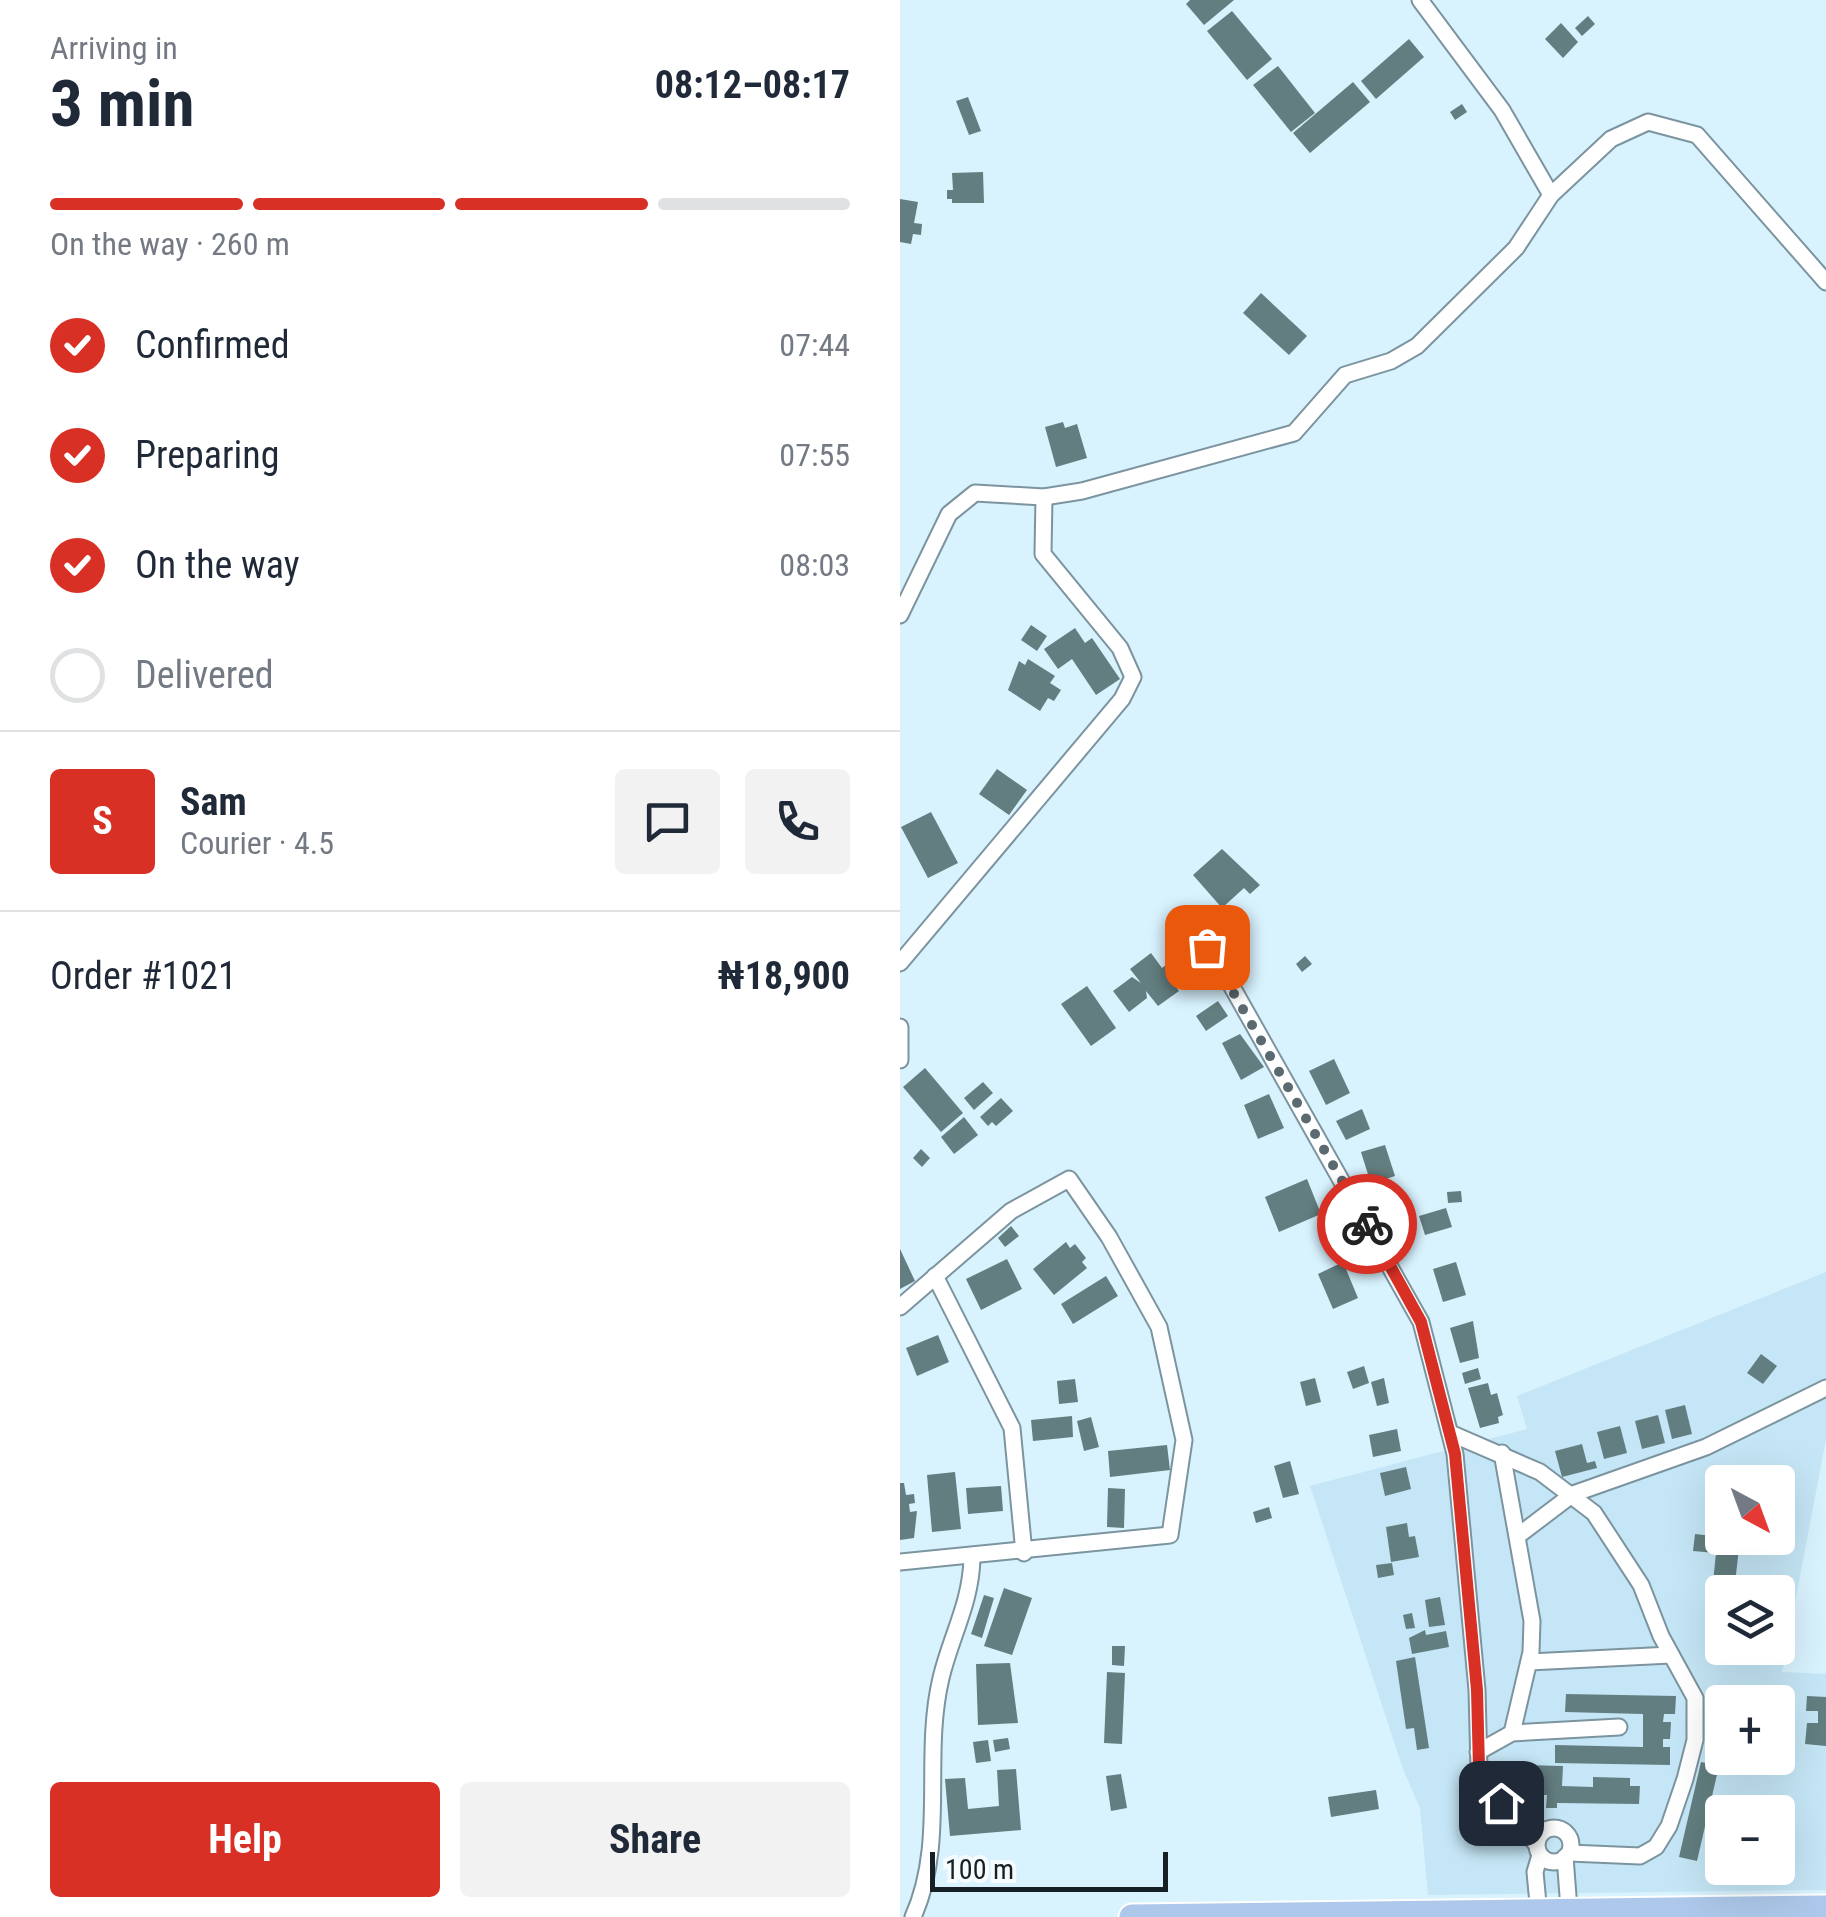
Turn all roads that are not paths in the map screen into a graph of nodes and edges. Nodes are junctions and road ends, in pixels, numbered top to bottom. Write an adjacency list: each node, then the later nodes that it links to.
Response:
1 (1420, 0): 2 (street)
2 (1551, 195): 3 (street); 4 (street)
3 (1826, 282)
4 (1044, 497): 5 (street); 7 (street)
5 (900, 615)
6 (1196, 923): 13 (street)
7 (900, 962)
8 (900, 1027): 9 (street)
9 (900, 1060)
10 (935, 1276): 11 (street); 17 (street); 17 (street)
11 (900, 1306)
12 (1826, 1388): 15 (street)
13 (1450, 1433): 14 (street); 24 (street)
14 (1502, 1453): 15 (street); 16 (street)
15 (1573, 1494): 16 (street); 20 (street)
16 (1519, 1536): 21 (street)
17 (1024, 1552): 18 (street)
18 (972, 1558): 19 (street); 31 (street)
19 (900, 1562)
20 (1670, 1654): 21 (street); 26 (street)
21 (1529, 1662): 23 (street)
22 (1619, 1727): 23 (street)
23 (1512, 1733): 24 (street)
24 (1478, 1752): 25 (street)
25 (1538, 1850): 26 (street); 26 (street); 28 (street)
26 (1567, 1855): 29 (street)
27 (1826, 1908): 29 (main road)
28 (1539, 1913): 29 (main road); 30 (main road)
29 (1566, 1913)
30 (1248, 1915): 32 (main road)
31 (913, 1917)
32 (1132, 1917)

